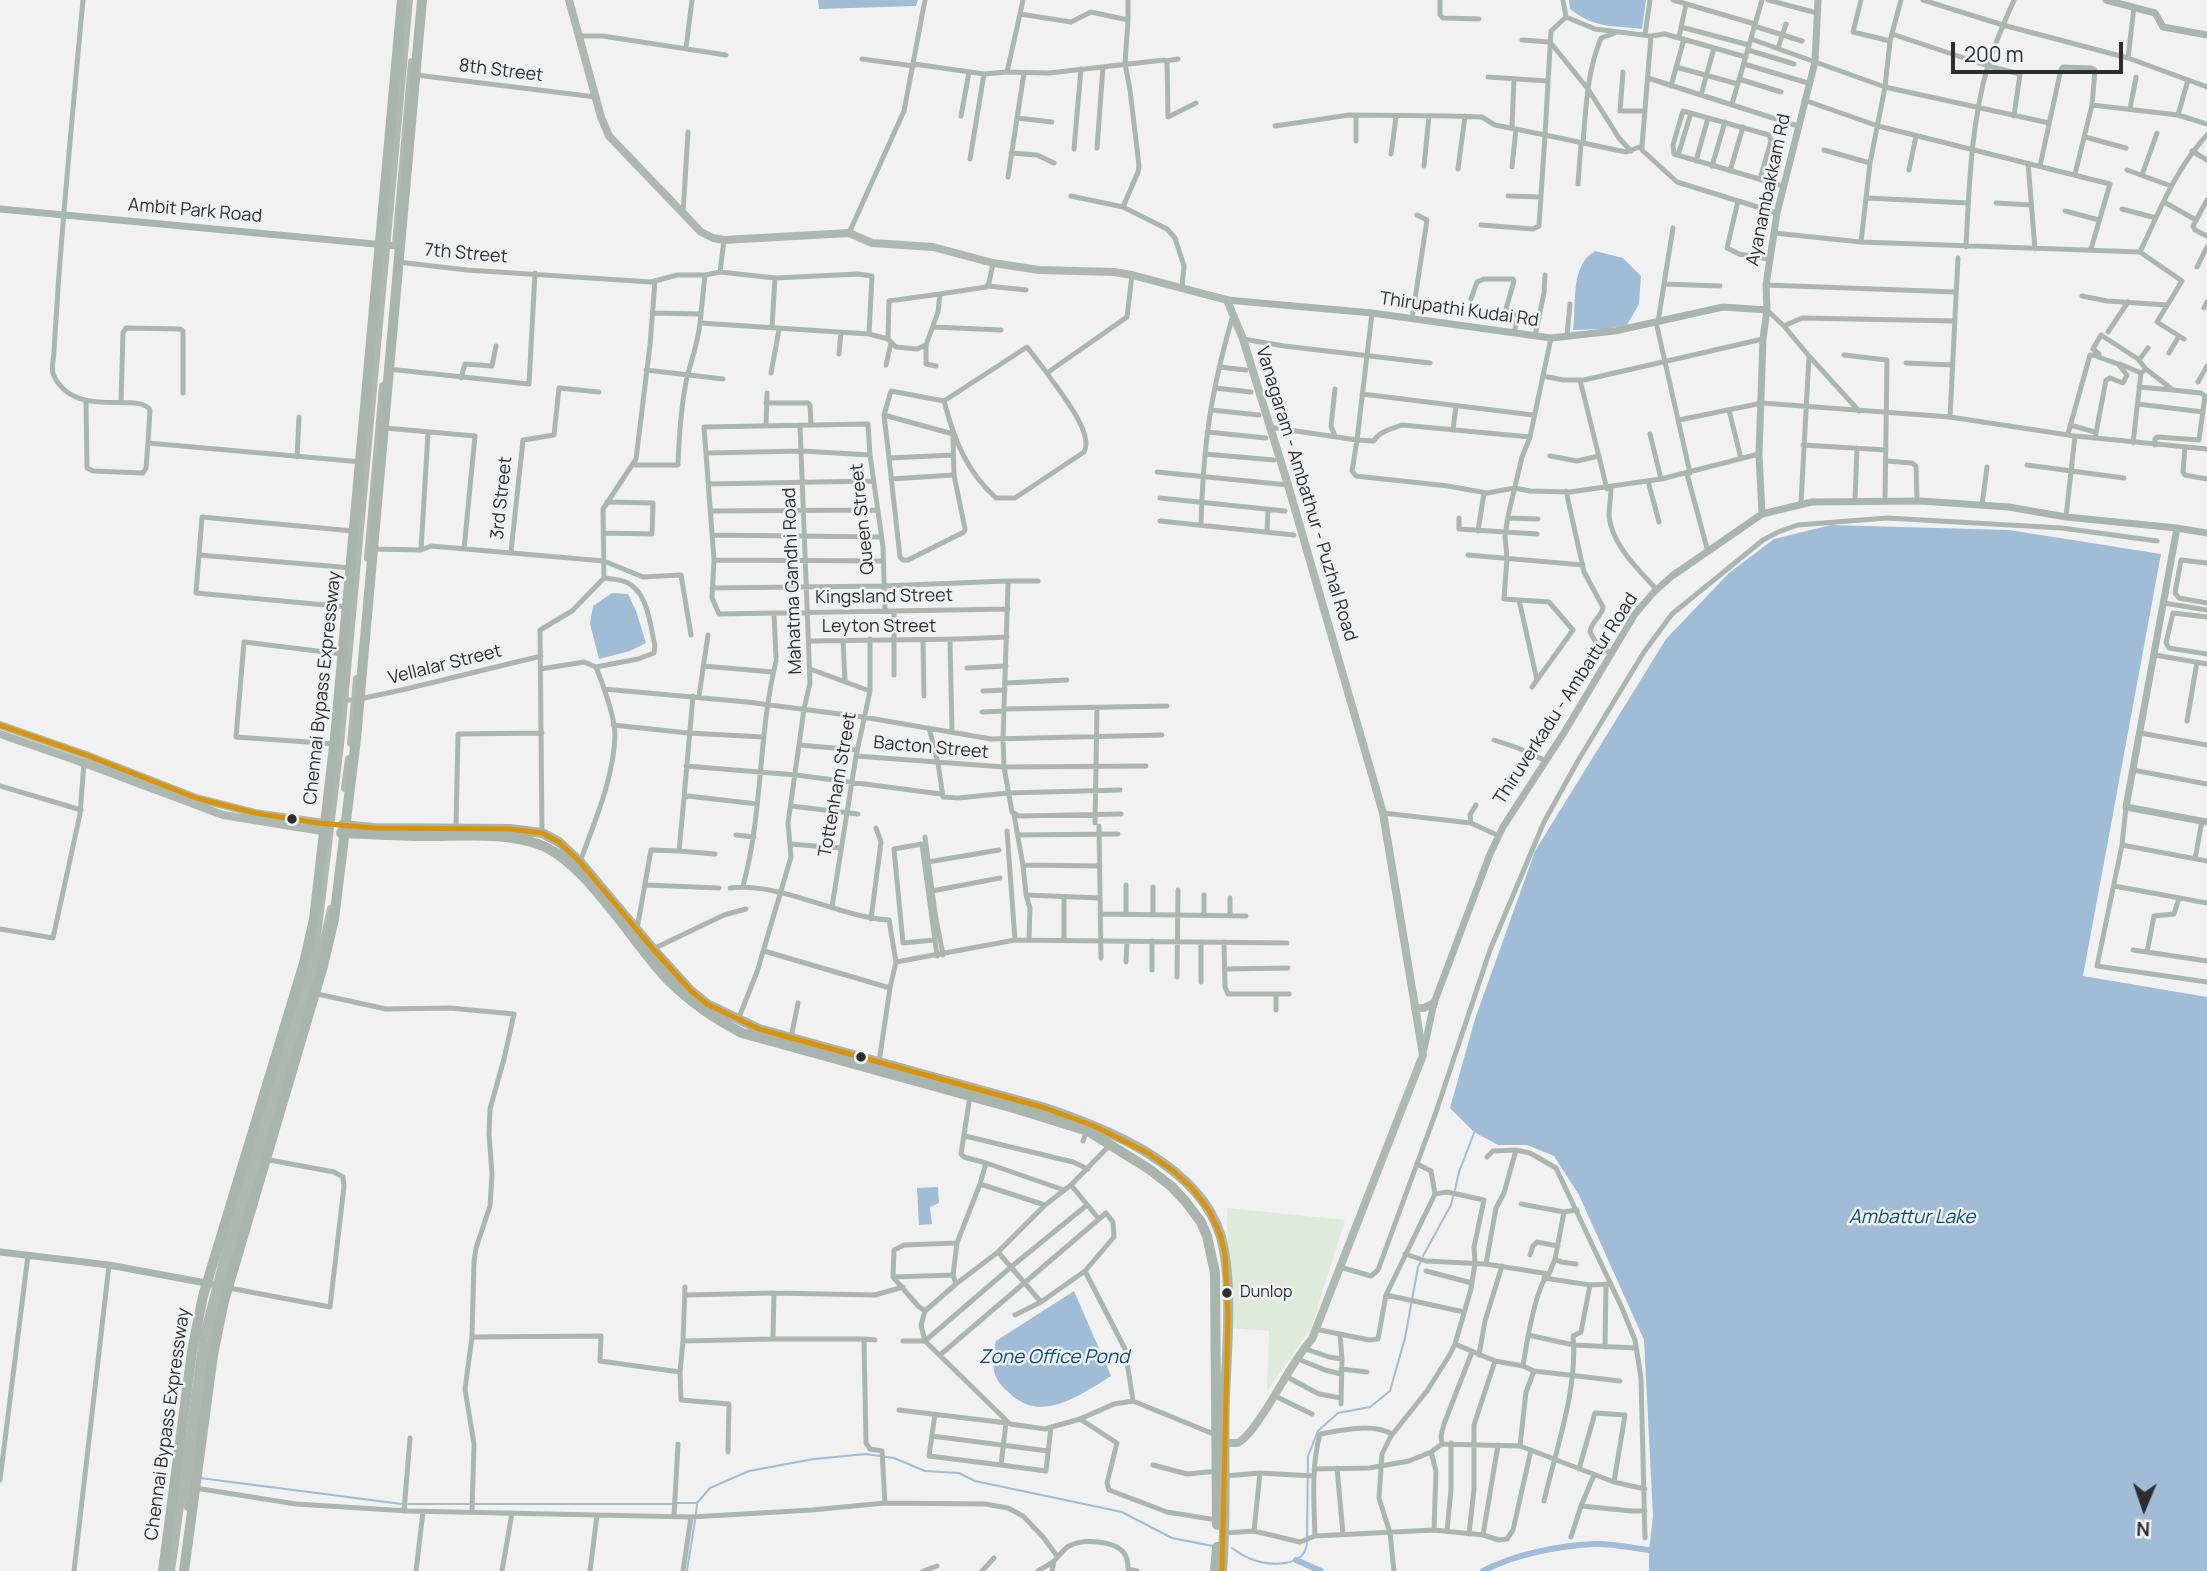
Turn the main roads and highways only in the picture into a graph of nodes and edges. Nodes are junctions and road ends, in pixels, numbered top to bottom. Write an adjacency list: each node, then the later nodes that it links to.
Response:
1 (402, 0): 20 (highway, Chennai Bypass Expressway, bridge)
2 (409, 0): 5 (main road)
3 (420, 0): 5 (main road); 22 (highway, Chennai Bypass Expressway, bridge)
4 (569, 0): 12 (main road, Vanagaram - Ambathur - Puzhal Road)
5 (406, 74): 6 (main road)
6 (391, 245): 10 (main road); 10 (main road)
7 (0, 725): 9 (main road)
8 (0, 734): 9 (main road)
9 (133, 778): 10 (main road)
10 (337, 829): 13 (highway); 13 (highway); 14 (main road); 14 (main road)
11 (1434, 1003): 12 (main road)
12 (1415, 1008): 15 (main road, Vanagaram - Ambathur - Puzhal Road)
13 (1114, 1140): 15 (highway)
14 (219, 1286): 17 (main road)
15 (1222, 1438): 16 (highway)
16 (1222, 1473): 18 (highway); 18 (highway)
17 (193, 1488): 21 (main road); 22 (main road)
18 (1222, 1537): 19 (highway)
19 (1220, 1555): 23 (highway); 24 (highway)
20 (163, 1571)
21 (172, 1571)
22 (182, 1571)
23 (1215, 1571)
24 (1222, 1571)

